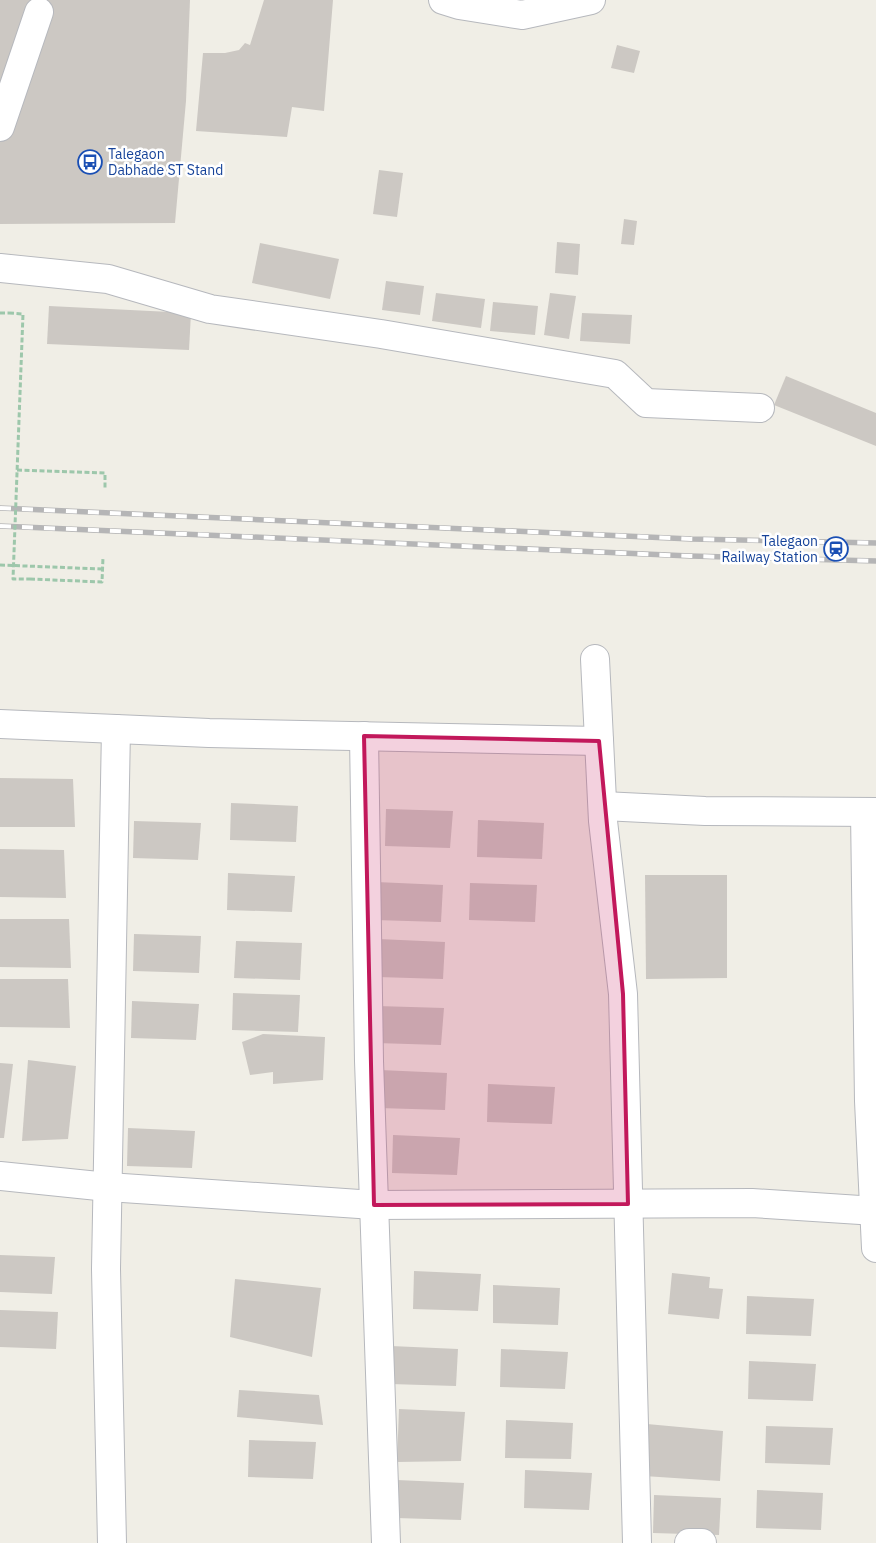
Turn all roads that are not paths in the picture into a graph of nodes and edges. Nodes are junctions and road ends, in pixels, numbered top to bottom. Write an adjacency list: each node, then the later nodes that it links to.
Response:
1 (443, 0): 2 (street)
2 (590, 0)
3 (39, 12): 4 (street)
4 (0, 127)
5 (0, 268): 6 (street)
6 (760, 408)
7 (594, 659): 11 (street)
8 (0, 724): 9 (street)
9 (116, 729): 10 (street); 15 (street)
10 (364, 736): 11 (street); 17 (street)
11 (599, 741): 12 (street)
12 (603, 806): 13 (street); 16 (street)
13 (870, 812): 18 (street)
14 (0, 1176): 15 (street)
15 (108, 1187): 17 (street); 20 (street)
16 (628, 1204): 17 (street); 18 (street); 22 (street)
17 (374, 1205): 21 (street)
18 (875, 1211): 19 (street)
19 (876, 1248)
20 (112, 1543)
21 (386, 1543)
22 (637, 1543)
23 (689, 1543): 24 (street)
24 (702, 1543)

